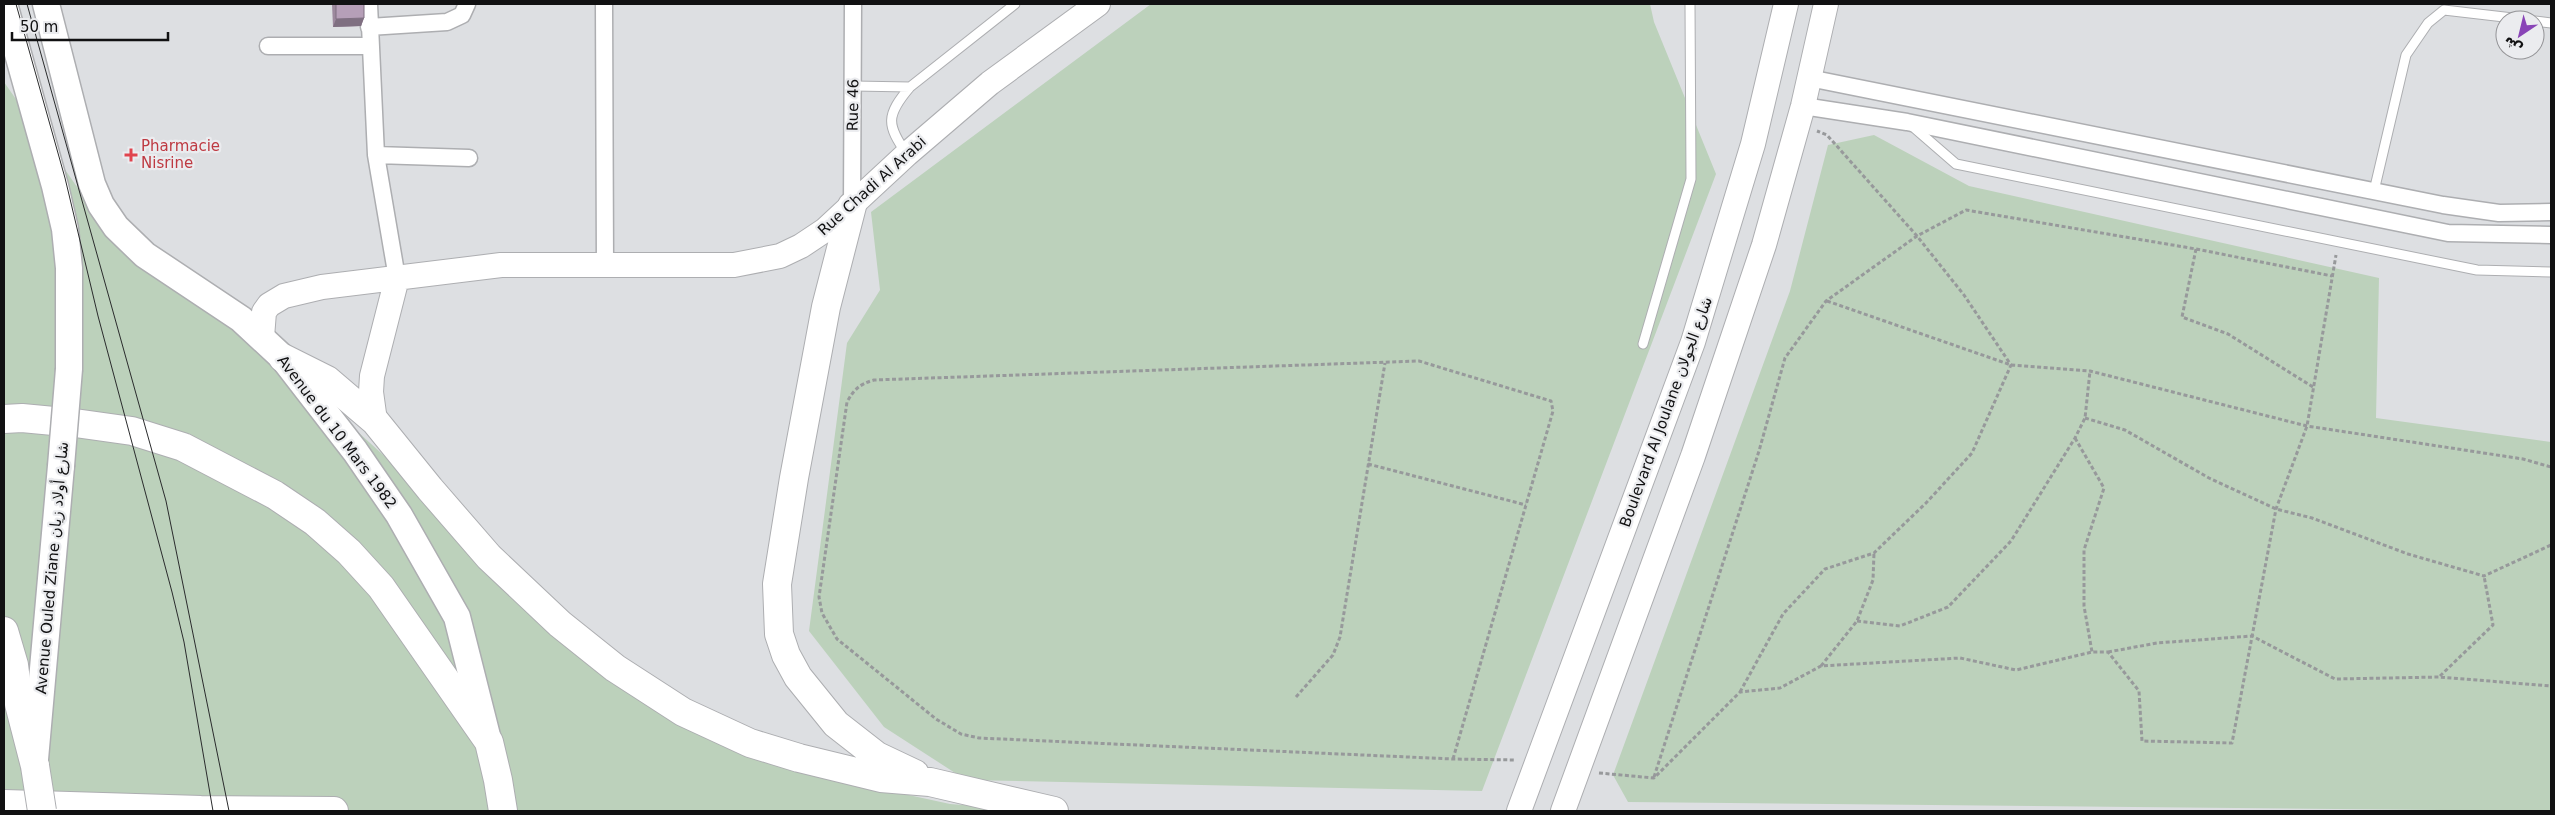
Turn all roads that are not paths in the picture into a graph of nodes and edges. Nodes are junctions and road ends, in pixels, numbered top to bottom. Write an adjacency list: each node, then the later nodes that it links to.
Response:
1 (4, 4): 41 (main road, Avenue Ouled Ziane شارع أولاد زيان, bridge)
2 (46, 4): 34 (main road, Avenue du 10 Mars 1982)
3 (368, 4): 14 (street)
4 (467, 4): 14 (street)
5 (604, 4): 31 (street)
6 (853, 4): 18 (street, Rue 46)
7 (1015, 4): 19 (lane)
8 (1098, 4): 22 (main road, Rue Chadi Al Arabi)
9 (1690, 4): 35 (lane)
10 (1786, 4): 48 (main road, Boulevard Al Joulane شارع الجولان)
11 (1826, 4): 17 (main road)
12 (2444, 7): 13 (lane); 25 (lane)
13 (2495, 15)
14 (369, 27): 16 (street)
15 (268, 46): 16 (street)
16 (369, 46): 23 (street)
17 (1809, 78): 20 (main road); 25 (street)
18 (854, 86): 19 (lane); 27 (street, Rue 46)
19 (910, 87): 22 (lane)
20 (1800, 115): 21 (street); 49 (main road)
21 (1907, 122): 29 (street); 32 (lane)
22 (907, 154): 27 (main road, Rue Chadi Al Arabi)
23 (376, 155): 24 (street); 33 (street)
24 (469, 158)
25 (2374, 191): 26 (street)
26 (2395, 195): 28 (street); 29 (street)
27 (852, 206): 31 (main road, Rue Chadi Al Arabi); 42 (highway)
28 (2551, 212)
29 (2384, 219): 30 (street)
30 (2551, 235)
31 (605, 265): 33 (main road, Rue Chadi Al Arabi)
32 (2551, 272)
33 (398, 278): 34 (main road, Rue Chadi Al Arabi); 38 (main road)
34 (262, 337): 36 (main road, Avenue du 10 Mars 1982)
35 (1643, 344)
36 (283, 358): 38 (highway); 40 (main road, Avenue du 10 Mars 1982)
37 (4, 420): 40 (highway)
38 (375, 421): 42 (highway)
39 (4, 631): 41 (highway)
40 (488, 742): 46 (highway, Avenue du 10 Mars 1982)
41 (35, 766): 44 (highway, bridge)
42 (930, 782): 47 (highway)
43 (4, 804): 45 (highway)
44 (42, 811)
45 (334, 811)
46 (503, 811)
47 (1054, 811)
48 (1520, 811)
49 (1563, 811)

